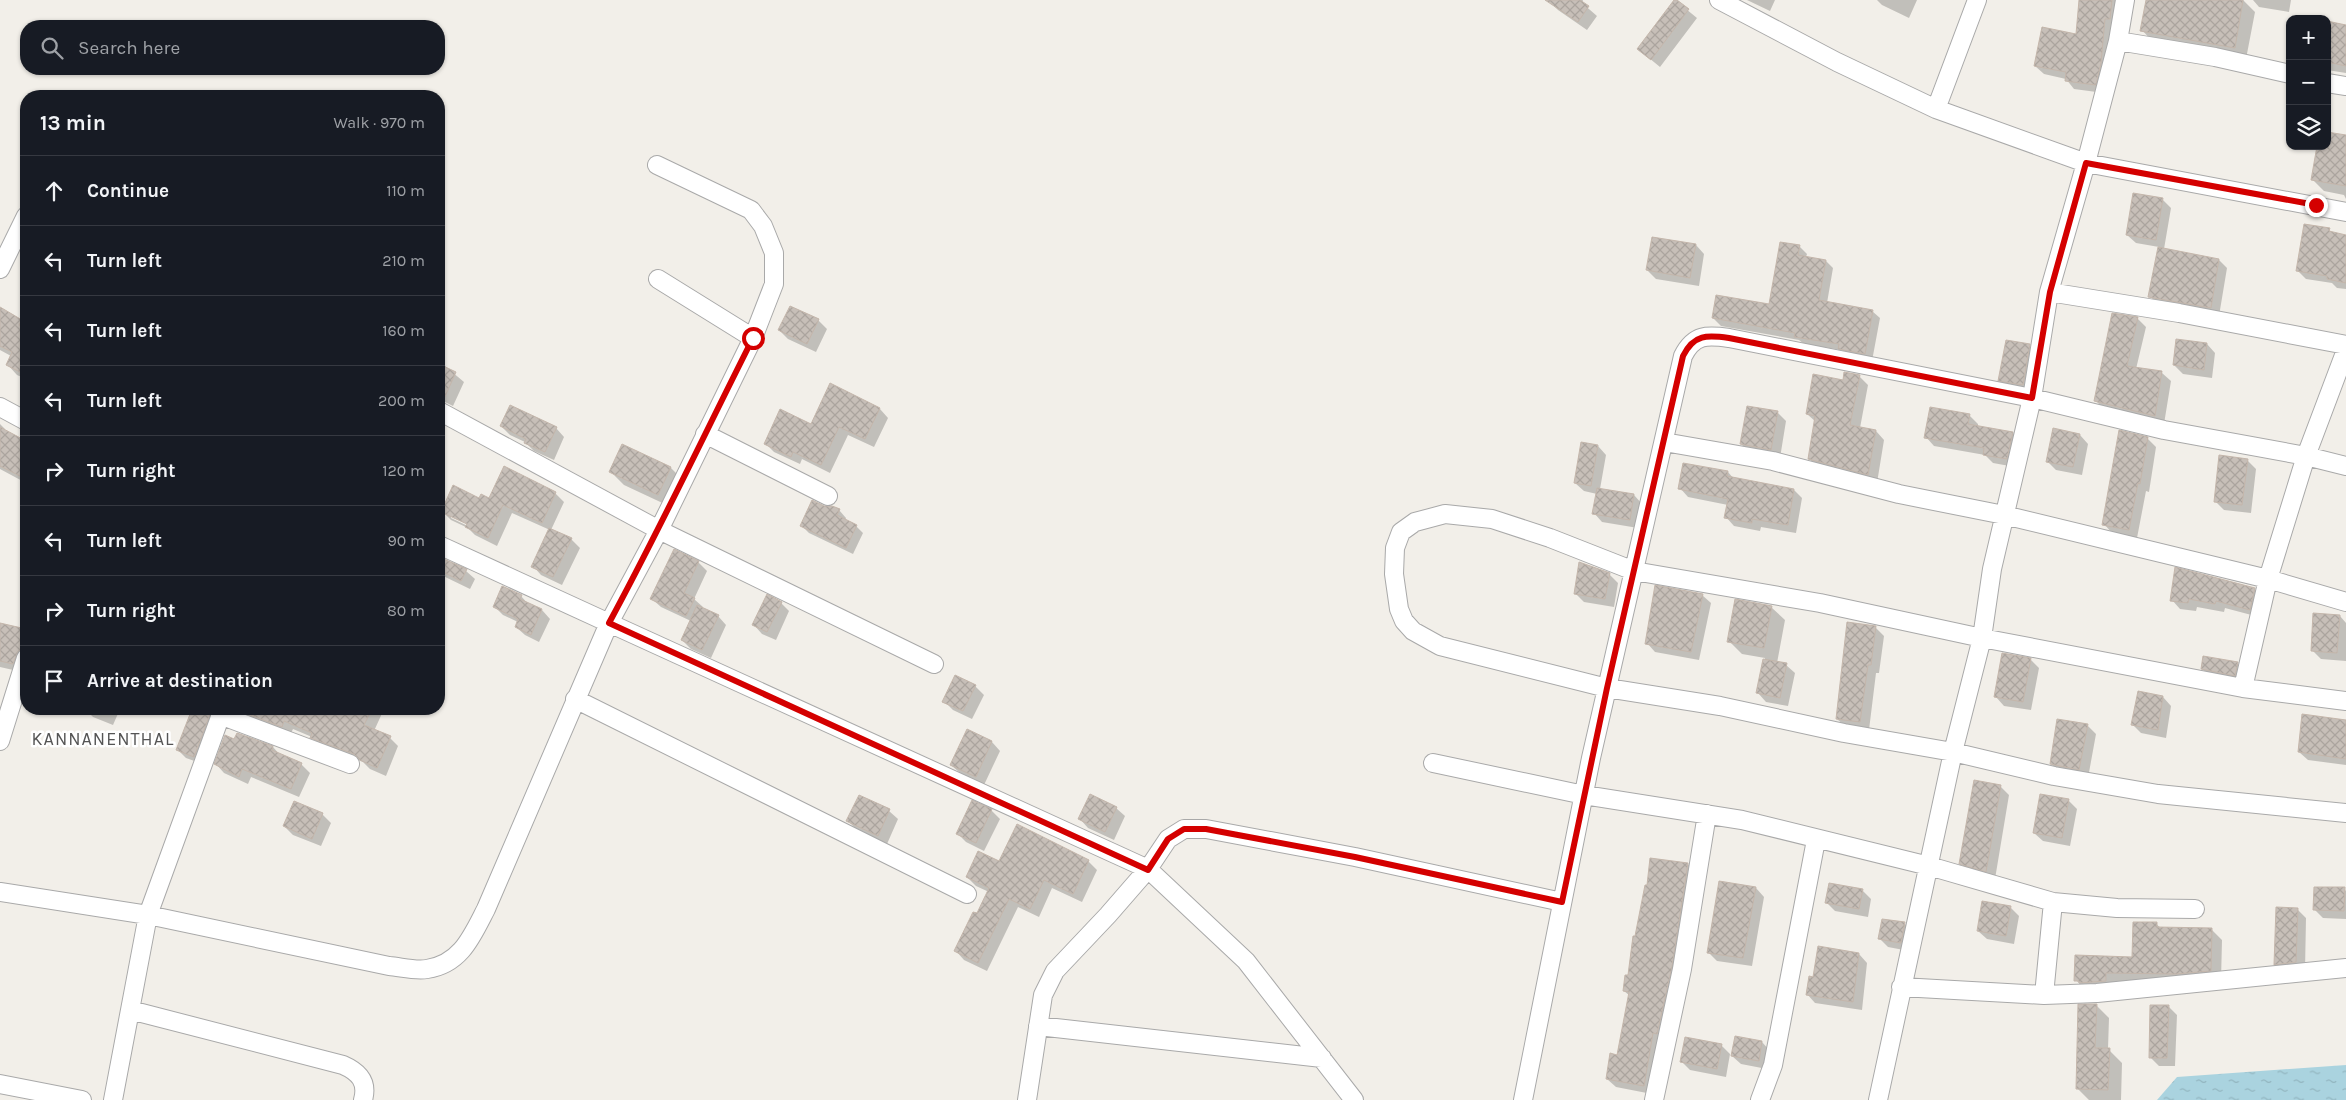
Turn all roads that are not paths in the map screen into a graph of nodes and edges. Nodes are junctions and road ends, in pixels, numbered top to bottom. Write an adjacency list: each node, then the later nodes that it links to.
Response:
1 (1718, 0): 8 (street)
2 (1978, 0): 8 (street)
3 (2125, 0): 4 (street)
4 (2118, 41): 5 (street); 9 (street)
5 (2286, 73)
6 (2331, 84): 7 (street)
7 (2346, 86)
8 (1936, 109): 9 (street)
9 (2086, 163): 11 (street); 15 (street)
10 (657, 165): 16 (street)
11 (2346, 212)
12 (20, 228): 13 (street)
13 (0, 269)
14 (658, 279): 16 (street)
15 (2050, 292): 17 (street); 19 (street)
16 (753, 338): 23 (street)
17 (2346, 345)
18 (2346, 350): 25 (street)
19 (2032, 398): 24 (street); 25 (street); 28 (street)
20 (0, 407): 22 (street)
21 (445, 414): 29 (street)
22 (20, 418)
23 (705, 434): 27 (street); 29 (street)
24 (1664, 442): 28 (street); 31 (street)
25 (2306, 456): 26 (street); 32 (street)
26 (2346, 466)
27 (828, 496)
28 (2004, 515): 32 (street); 35 (street)
29 (659, 530): 34 (street); 36 (street)
30 (445, 548): 34 (street)
31 (1634, 572): 35 (street); 38 (street); 38 (street)
32 (2268, 579): 33 (street); 39 (street)
33 (2346, 602)
34 (609, 623): 40 (street); 53 (street)
35 (1982, 638): 39 (street); 45 (street)
36 (934, 664)
37 (20, 677): 44 (street)
38 (1607, 688): 45 (street); 48 (street)
39 (2243, 688): 41 (street)
40 (575, 699): 55 (street); 59 (street)
41 (2346, 701)
42 (221, 715): 59 (street)
43 (229, 715): 46 (street)
44 (0, 741)
45 (1953, 752): 49 (street); 52 (street)
46 (350, 764)
47 (1433, 764): 48 (street)
48 (1584, 795): 50 (street); 56 (street)
49 (2346, 813)
50 (1707, 814): 51 (street); 73 (street)
51 (1816, 840): 52 (street); 74 (street)
52 (1929, 866): 57 (street); 61 (street)
53 (1148, 870): 56 (street); 64 (street); 65 (street)
54 (0, 892): 59 (street)
55 (967, 894)
56 (1562, 902): 72 (street)
57 (2053, 902): 58 (street); 62 (street)
58 (2194, 909)
59 (148, 915): 63 (street)
60 (2346, 968): 62 (street)
61 (1901, 987): 62 (street); 75 (street)
62 (2044, 995)
63 (130, 1010): 68 (street); 69 (street)
64 (1038, 1026): 65 (street); 70 (street)
65 (1322, 1058): 71 (street)
66 (0, 1084): 67 (street)
67 (82, 1100)
68 (112, 1100)
69 (363, 1100)
70 (1027, 1100)
71 (1354, 1100)
72 (1523, 1100)
73 (1654, 1100)
74 (1760, 1100)
75 (1878, 1100)

